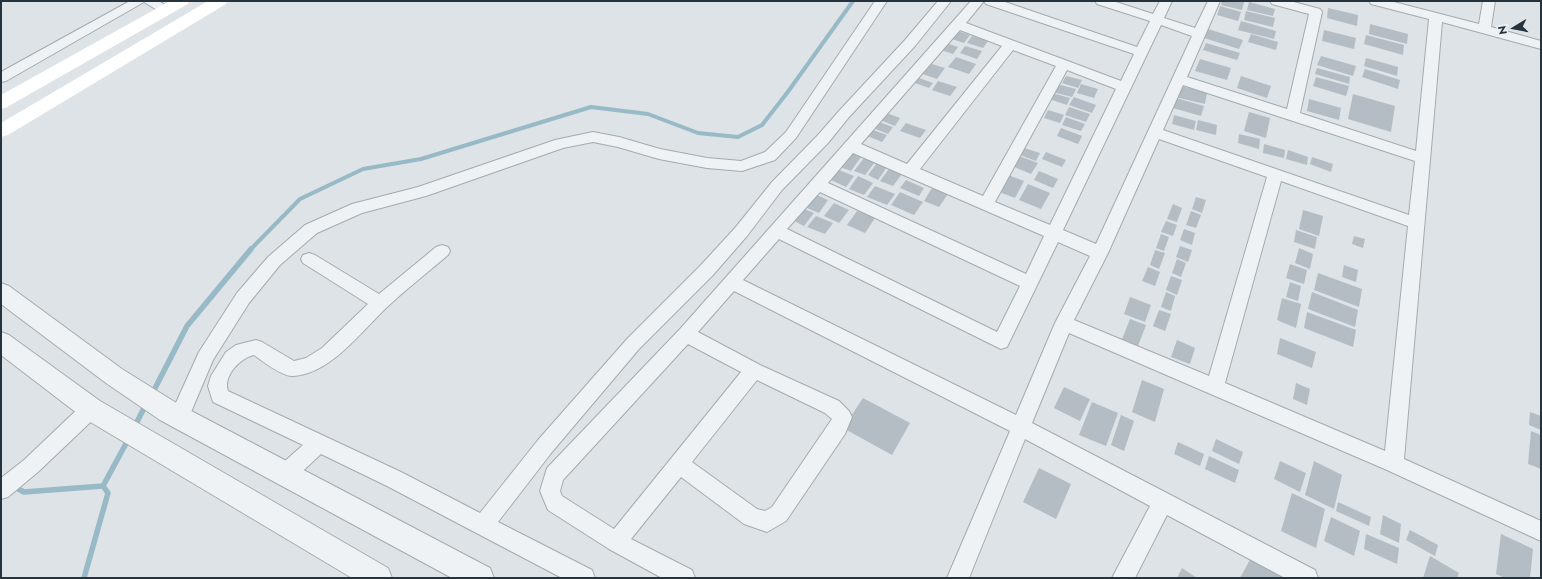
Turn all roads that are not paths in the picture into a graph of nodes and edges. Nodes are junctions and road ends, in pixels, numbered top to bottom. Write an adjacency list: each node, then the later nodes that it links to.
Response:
1 (139, 1): 25 (street)
2 (150, 1): 15 (street)
3 (182, 1): 15 (main road)
4 (220, 1): 30 (main road)
5 (881, 1): 54 (street)
6 (945, 1): 62 (street)
7 (978, 1): 18 (street)
8 (990, 1): 23 (street)
9 (1101, 1): 17 (street)
10 (1166, 1): 17 (street)
11 (1214, 1): 20 (street)
12 (1276, 1): 29 (street)
13 (1375, 1): 16 (street)
14 (1490, 1): 19 (street)
15 (166, 10): 28 (main road)
16 (1436, 16): 19 (street); 33 (street)
17 (1156, 20): 20 (street); 23 (street)
18 (957, 24): 21 (street); 32 (street)
19 (1484, 29): 22 (street)
20 (1200, 34): 26 (street)
21 (1010, 44): 24 (street); 34 (street)
22 (1541, 45)
23 (1140, 52): 27 (street)
24 (1064, 64): 27 (street); 37 (street)
25 (1, 78)
26 (1179, 80): 29 (street); 31 (street)
27 (1124, 87): 40 (street)
28 (1, 103)
29 (1292, 116): 33 (street)
30 (1, 131)
31 (1155, 132): 35 (street); 42 (street)
32 (851, 146): 34 (street); 36 (street)
33 (1422, 158): 38 (street)
34 (910, 171): 37 (street)
35 (1275, 174): 38 (street); 52 (street)
36 (817, 184): 39 (street); 45 (street)
37 (986, 204): 40 (street)
38 (1416, 223): 58 (street)
39 (776, 231): 44 (street); 45 (street)
40 (1054, 232): 42 (street); 45 (street)
41 (442, 251): 47 (street)
42 (1100, 253): 48 (street)
43 (309, 259): 47 (street)
44 (732, 282): 49 (street); 55 (street)
45 (1029, 283)
46 (1, 292): 54 (street)
47 (380, 302): 56 (street)
48 (1064, 323): 52 (street); 55 (street)
49 (686, 334): 51 (street); 64 (street)
50 (1, 342): 53 (street)
51 (754, 370): 57 (street); 57 (street)
52 (1215, 388): 58 (street)
53 (91, 409): 60 (street); 65 (street)
54 (174, 415): 59 (street)
55 (1021, 427): 61 (street); 70 (street)
56 (318, 444): 59 (street); 62 (street)
57 (678, 463): 64 (street)
58 (1394, 464): 63 (street)
59 (284, 475): 67 (street)
60 (1, 490)
61 (1163, 502): 71 (street); 72 (street)
62 (483, 525): 68 (street)
63 (1541, 531)
64 (616, 542): 69 (street)
65 (355, 570): 66 (street)
66 (378, 578)
67 (480, 578)
68 (584, 578)
69 (684, 578)
70 (958, 578)
71 (1123, 578)
72 (1307, 578)

